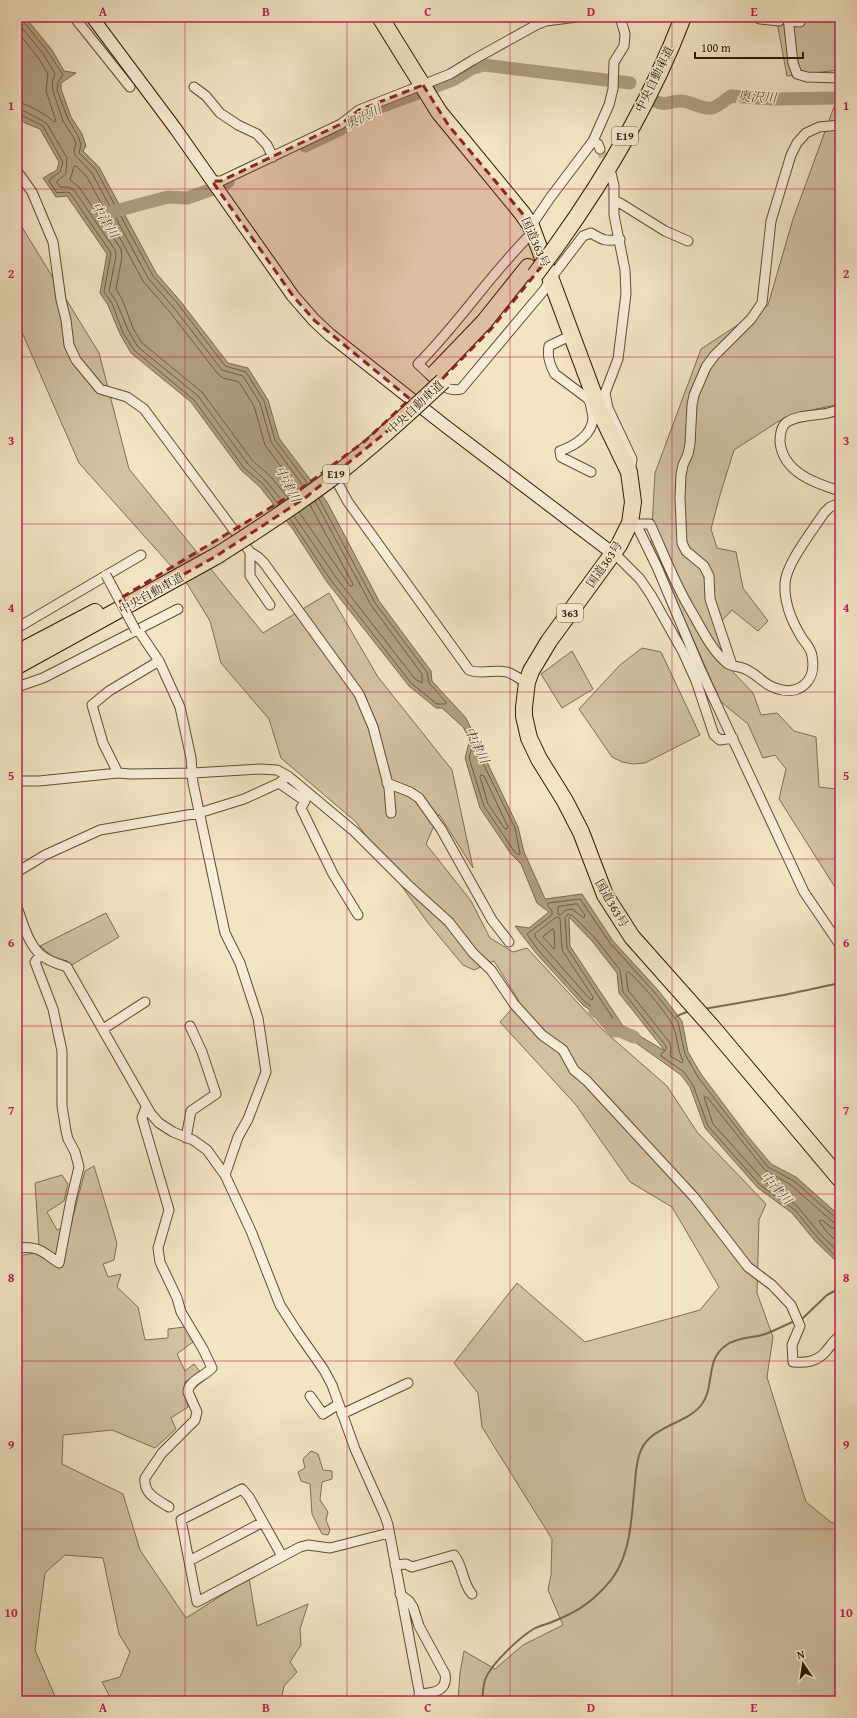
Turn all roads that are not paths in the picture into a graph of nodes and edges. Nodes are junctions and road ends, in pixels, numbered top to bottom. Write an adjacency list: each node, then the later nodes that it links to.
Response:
1 (74, 17): 13 (street)
2 (92, 17): 21 (street)
3 (380, 17): 12 (highway, 国道363号 / 363)
4 (577, 17): 12 (street)
5 (620, 17): 16 (street)
6 (671, 17): 26 (highway, 中央自動車道 / E19)
7 (683, 17): 26 (highway, 中央自動車道 / E19)
8 (756, 17): 9 (street)
9 (786, 20): 10 (street); 11 (street)
10 (800, 22)
11 (840, 78)
12 (423, 85): 18 (street); 23 (highway, 国道363号 / 363)
13 (130, 87)
14 (194, 87): 18 (street)
15 (840, 125): 49 (street)
16 (593, 141): 17 (street); 23 (street)
17 (600, 149)
18 (273, 157): 21 (street)
19 (17, 171): 39 (street)
20 (611, 173): 22 (street)
21 (214, 185): 37 (street)
22 (614, 201): 24 (street); 25 (street)
23 (532, 229): 27 (highway, 国道363号 / 363); 27 (street)
24 (620, 239): 27 (street); 32 (street)
25 (688, 241)
26 (551, 244): 38 (highway, 中央自動車道 / E19, bridge)
27 (551, 278): 28 (highway, 国道363号 / 363)
28 (572, 335): 29 (highway, 国道363号 / 363); 29 (street)
29 (592, 401): 31 (street); 32 (highway, 国道363号 / 363)
30 (840, 409): 34 (street)
31 (591, 472)
32 (628, 472): 36 (highway, 国道363号 / 363)
33 (336, 480): 51 (street)
34 (840, 491)
35 (840, 503): 49 (street)
36 (633, 523): 49 (street); 51 (highway, 国道363号 / 363); 53 (street)
37 (607, 549)
38 (215, 550): 47 (highway, 中央自動車道 / E19); 50 (highway, 中央自動車道 / E19)
39 (250, 552): 43 (street); 59 (street)
40 (141, 555): 42 (street)
41 (619, 558): 53 (street)
42 (106, 575): 45 (street); 46 (street, bridge)
43 (270, 605)
44 (178, 609): 46 (street)
45 (17, 628)
46 (137, 631): 48 (street); 52 (street)
47 (17, 653)
48 (159, 661): 54 (street); 55 (street)
49 (732, 665)
50 (17, 666)
51 (527, 682): 74 (highway, 国道363号 / 363)
52 (17, 687)
53 (733, 738): 66 (street)
54 (118, 773): 55 (street); 57 (street)
55 (193, 773): 56 (street); 60 (street)
56 (288, 776): 58 (street); 76 (street)
57 (17, 781)
58 (279, 783): 60 (street); 64 (street)
59 (387, 783): 61 (street); 65 (street)
60 (199, 813): 62 (street); 73 (street)
61 (390, 813)
62 (17, 872)
63 (17, 907): 67 (street)
64 (358, 915)
65 (509, 942)
66 (840, 945)
67 (40, 955): 70 (street); 75 (street)
68 (145, 1002): 70 (street)
69 (190, 1026): 72 (street)
70 (103, 1029): 71 (street)
71 (146, 1107): 72 (street); 81 (street)
72 (186, 1138): 73 (street)
73 (225, 1175): 79 (street)
74 (840, 1179)
75 (17, 1248)
76 (840, 1336)
77 (408, 1383): 80 (street)
78 (310, 1396): 79 (street)
79 (338, 1404): 80 (street)
80 (342, 1414): 83 (street)
81 (169, 1507)
82 (263, 1522): 84 (street); 85 (street); 85 (street)
83 (390, 1533): 84 (street); 86 (street)
84 (282, 1556): 85 (street)
85 (189, 1561)
86 (395, 1565): 87 (street); 88 (street)
87 (400, 1594): 89 (street); 89 (street)
88 (472, 1594)
89 (420, 1698)

